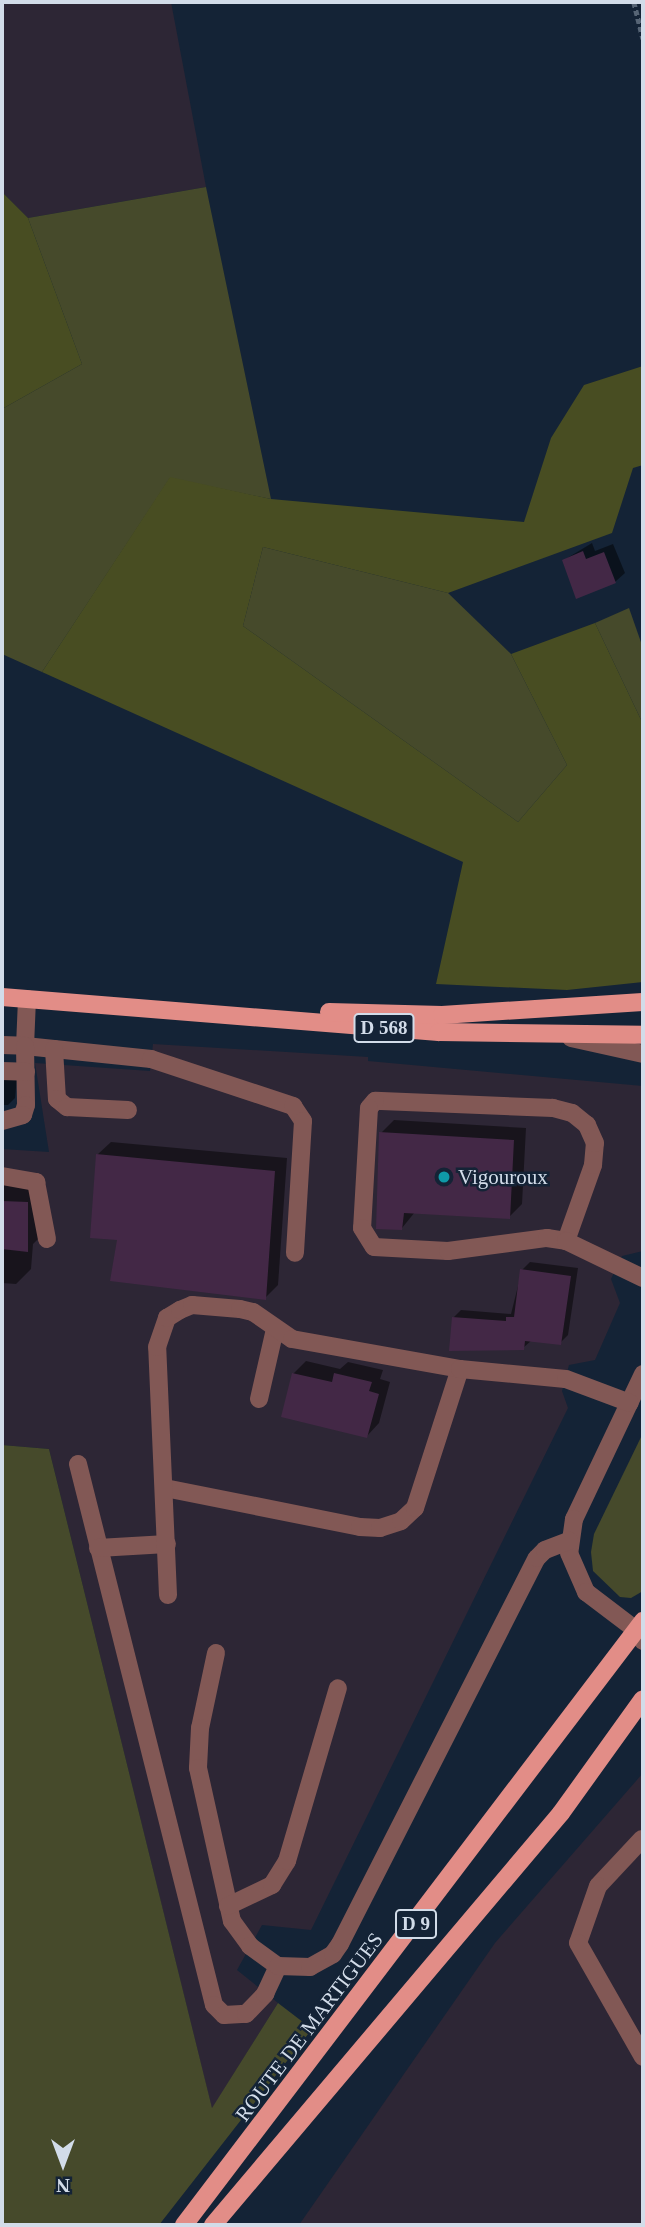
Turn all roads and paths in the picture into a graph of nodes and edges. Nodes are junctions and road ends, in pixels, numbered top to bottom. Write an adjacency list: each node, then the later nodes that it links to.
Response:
1 (634, 2): 2 (path)
2 (643, 39)
3 (2, 997): 4 (main road, D 568)
4 (27, 999): 6 (main road, D 568); 10 (street)
5 (643, 1002): 6 (main road, D 568)
6 (126, 1006): 8 (main road, D 568)
7 (643, 1035): 8 (main road, D 568)
8 (561, 1036): 12 (street)
9 (2, 1045): 10 (street)
10 (25, 1046): 11 (street); 14 (street)
11 (54, 1049): 15 (street); 20 (street)
12 (643, 1054)
13 (2, 1071): 14 (street)
14 (26, 1072): 16 (street)
15 (128, 1110)
16 (2, 1121)
17 (2, 1176): 18 (street)
18 (47, 1239)
19 (566, 1241): 19 (street); 21 (street)
20 (295, 1253)
21 (643, 1278)
22 (275, 1329): 23 (street); 25 (street); 28 (street)
23 (460, 1369): 26 (street); 28 (street)
24 (643, 1374): 26 (street)
25 (258, 1399)
26 (630, 1402): 29 (street)
27 (78, 1464): 31 (street)
28 (165, 1488): 30 (street)
29 (569, 1541): 33 (street); 40 (street)
30 (167, 1544): 31 (street); 32 (street)
31 (97, 1548): 40 (street)
32 (168, 1595)
33 (641, 1631): 42 (main road, ROUTE DE MARTIGUES / D 9)
34 (216, 1653): 39 (street)
35 (643, 1687): 37 (street)
36 (338, 1688): 39 (street)
37 (641, 1702): 43 (main road, D 9)
38 (643, 1840): 41 (street)
39 (228, 1906): 40 (street)
40 (278, 1966)
41 (643, 2057)
42 (184, 2225)
43 (213, 2225)

